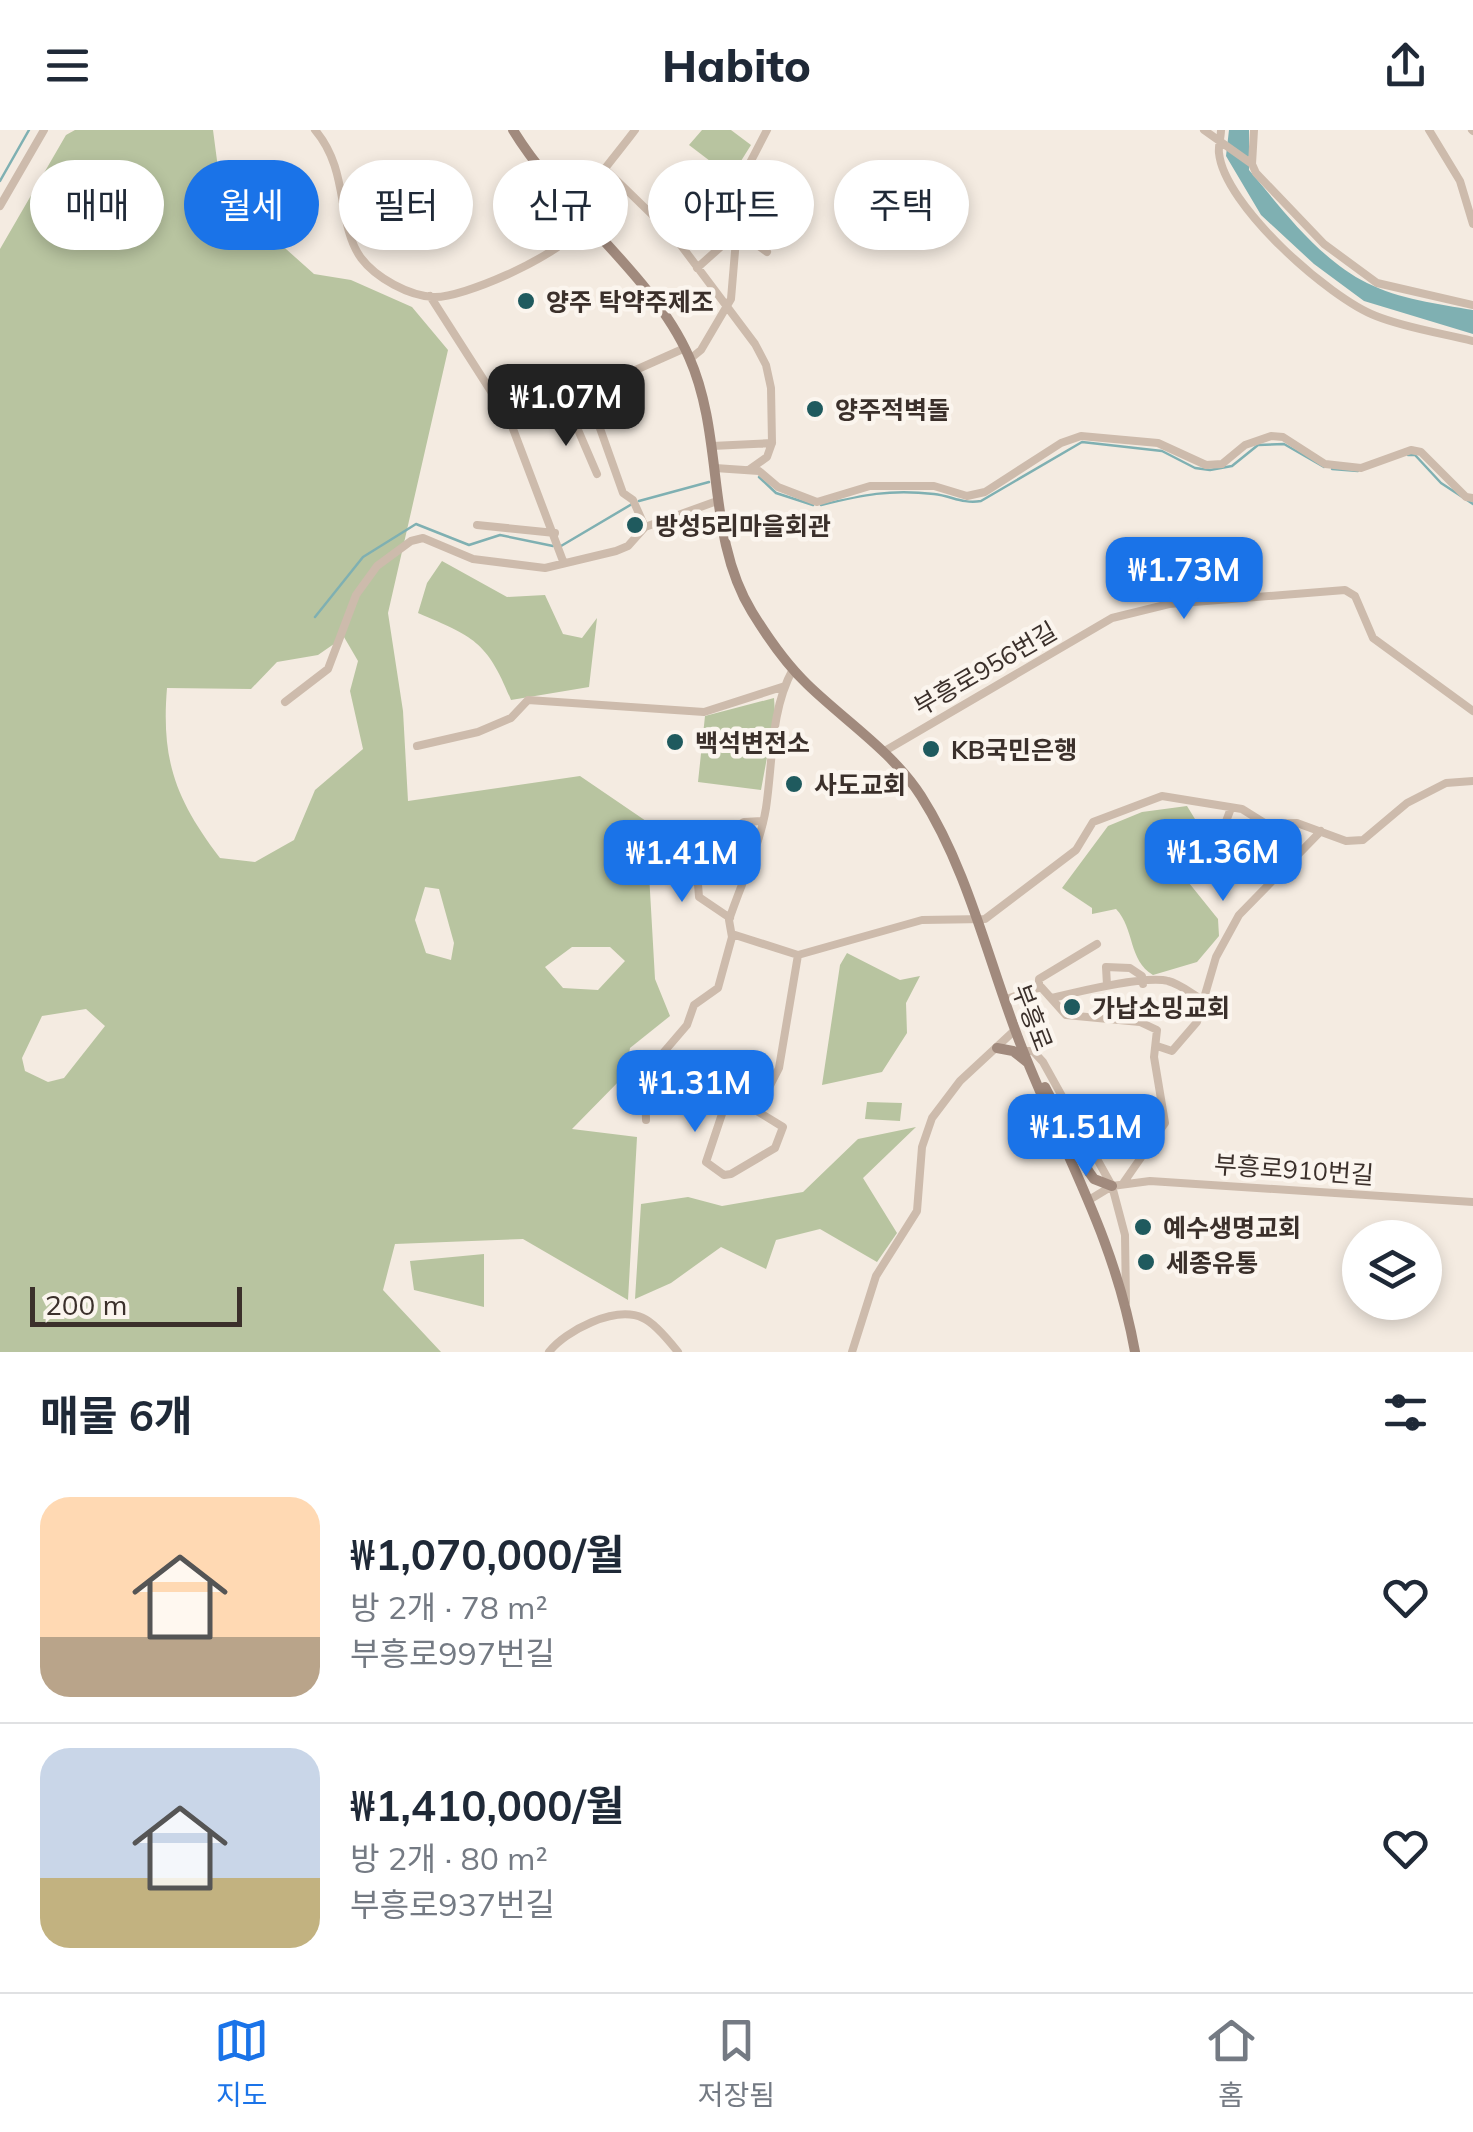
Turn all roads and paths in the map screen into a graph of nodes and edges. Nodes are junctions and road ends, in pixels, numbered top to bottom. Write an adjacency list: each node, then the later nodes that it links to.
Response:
1 (44, 130): 16 (street)
2 (314, 130): 25 (street)
3 (513, 130): 11 (main road, 부흥로)
4 (636, 130): 12 (street)
5 (767, 130): 13 (street)
6 (1204, 130): 10 (street)
7 (1221, 130): 10 (street)
8 (1254, 130): 14 (street)
9 (1429, 130): 17 (street)
10 (1220, 145): 14 (street); 28 (street)
11 (536, 160)
12 (614, 160)
13 (752, 160)
14 (1252, 164): 26 (street)
15 (628, 191): 24 (street)
16 (0, 206)
17 (1473, 224)
18 (551, 250): 25 (street)
19 (609, 250): 29 (main road, 부흥로)
20 (718, 250): 24 (street)
21 (738, 250): 27 (street)
22 (764, 250): 23 (street)
23 (767, 252)
24 (697, 268): 27 (street)
25 (430, 296): 33 (street)
26 (1473, 304)
27 (726, 309): 29 (street); 34 (street)
28 (1473, 341)
29 (688, 353): 31 (street); 35 (main road, 부흥로)
30 (545, 379): 32 (street)
31 (586, 388): 32 (street); 44 (street)
32 (562, 400): 33 (street); 39 (street)
33 (512, 425): 45 (street)
34 (772, 443): 35 (street); 38 (street)
35 (712, 446): 37 (main road, 부흥로)
36 (1222, 464): 38 (street); 40 (street); 41 (street)
37 (715, 468): 38 (street); 42 (main road, 부흥로)
38 (750, 469)
39 (596, 474)
40 (1230, 476)
41 (1473, 498)
42 (717, 500): 44 (street); 47 (main road, 부흥로)
43 (477, 525): 45 (street)
44 (645, 527): 46 (street)
45 (558, 542): 46 (street)
46 (564, 562): 49 (street)
47 (793, 669): 48 (street); 52 (main road, 부흥로)
48 (786, 686): 51 (street); 55 (street)
49 (285, 702)
50 (1473, 712): 52 (street, 부흥로956번길)
51 (417, 746)
52 (883, 752): 61 (main road, 부흥로)
53 (1473, 781): 56 (street)
54 (1231, 808): 56 (street); 57 (street); 61 (street)
55 (762, 821): 58 (street); 60 (street)
56 (1322, 832): 70 (street)
57 (1218, 843)
58 (683, 856): 59 (street); 60 (street)
59 (653, 866)
60 (730, 918): 62 (street)
61 (976, 922): 64 (street); 69 (main road, 부흥로)
62 (732, 934): 64 (street); 77 (street)
63 (1097, 944): 67 (street)
64 (798, 955): 76 (street)
65 (1144, 984): 66 (street); 66 (street); 70 (street)
66 (1107, 985): 68 (street)
67 (1038, 986): 68 (street); 69 (street)
68 (1052, 998): 72 (street)
69 (1004, 1000): 71 (main road, 부흥로)
70 (1203, 1000): 72 (street)
71 (1015, 1030): 73 (street); 74 (main road, 부흥로)
72 (1157, 1046): 78 (street)
73 (997, 1048): 75 (main road); 84 (street)
74 (1022, 1051): 75 (main road, 부흥로); 78 (street)
75 (1032, 1068): 78 (main road); 79 (main road, 부흥로)
76 (756, 1112): 76 (street)
77 (646, 1120)
78 (1118, 1184): 79 (street); 80 (street, 부흥로910번길); 81 (street)
79 (1090, 1200): 81 (main road, 부흥로)
80 (1473, 1202)
81 (1126, 1304): 85 (main road, 부흥로)
82 (548, 1352): 83 (street)
83 (678, 1352)
84 (852, 1352)
85 (1134, 1352)

